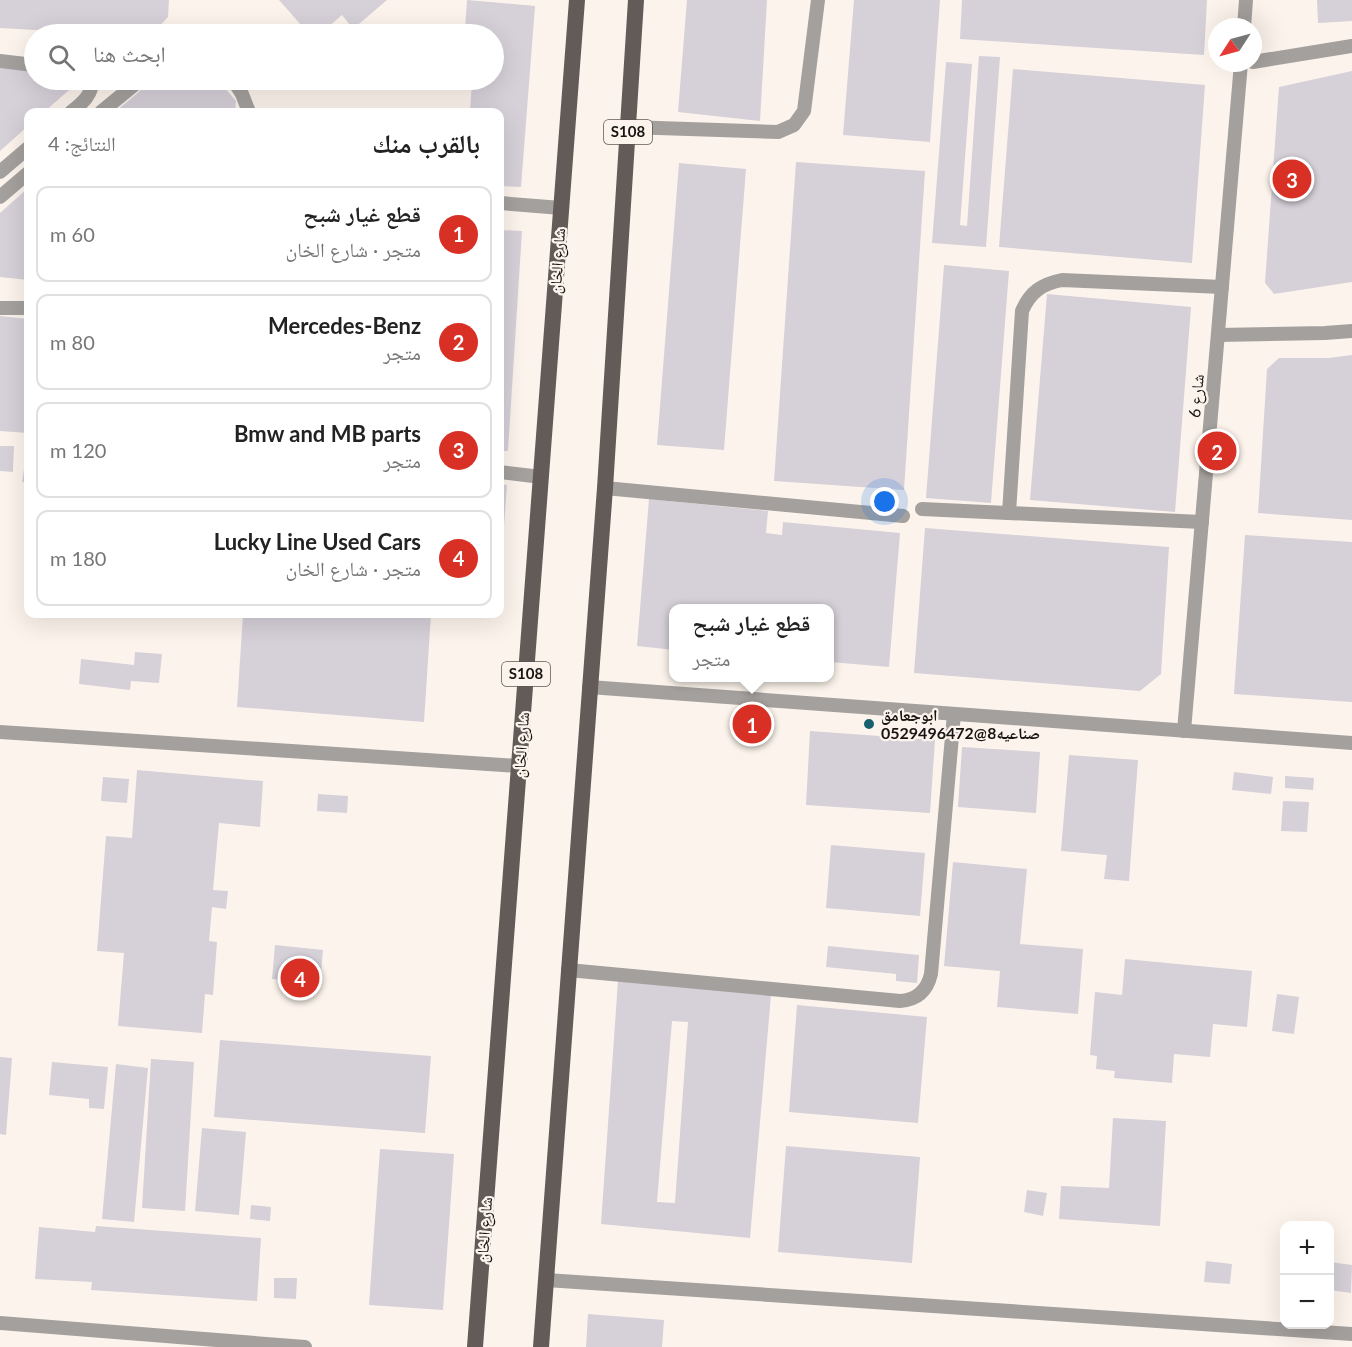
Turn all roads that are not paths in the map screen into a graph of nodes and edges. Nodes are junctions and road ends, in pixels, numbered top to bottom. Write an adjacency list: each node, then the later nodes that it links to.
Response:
1 (577, 0): 23 (main road, شارع الخان / S108)
2 (636, 0): 17 (main road, S108)
3 (818, 0): 17 (lane)
4 (1246, 0): 5 (lane)
5 (1245, 18)
6 (1352, 46): 8 (lane)
7 (0, 61): 9 (lane)
8 (1262, 61)
9 (24, 64)
10 (1242, 72): 24 (lane, شارع 6)
11 (91, 90): 14 (lane)
12 (128, 90): 15 (lane)
13 (239, 90): 16 (lane)
14 (76, 108)
15 (105, 108)
16 (247, 108)
17 (628, 127): 31 (main road, S108)
18 (24, 151): 19 (lane)
19 (0, 172)
20 (24, 176): 21 (lane)
21 (0, 197)
22 (504, 203): 23 (lane)
23 (561, 208): 30 (main road, شارع الخان / S108)
24 (1222, 287): 28 (lane, شارع 6); 33 (lane)
25 (0, 308): 26 (lane)
26 (24, 308)
27 (1352, 331): 28 (lane)
28 (1218, 335): 35 (lane, شارع 6)
29 (504, 472): 30 (lane)
30 (540, 477): 41 (main road, شارع الخان / S108)
31 (605, 489): 34 (lane); 36 (main road, S108)
32 (922, 509): 33 (lane)
33 (1009, 513): 35 (lane)
34 (903, 516)
35 (1202, 522): 38 (lane, شارع 6)
36 (589, 687): 37 (lane); 42 (main road, S108)
37 (954, 714): 38 (lane); 42 (lane)
38 (1184, 731): 40 (lane)
39 (0, 732): 41 (lane)
40 (1352, 743)
41 (519, 766): 47 (main road, شارع الخان / S108)
42 (568, 970): 43 (main road, S108)
43 (546, 1280): 45 (lane); 48 (main road, S108)
44 (0, 1323): 46 (lane)
45 (1352, 1334)
46 (305, 1347)
47 (475, 1347)
48 (541, 1347)

